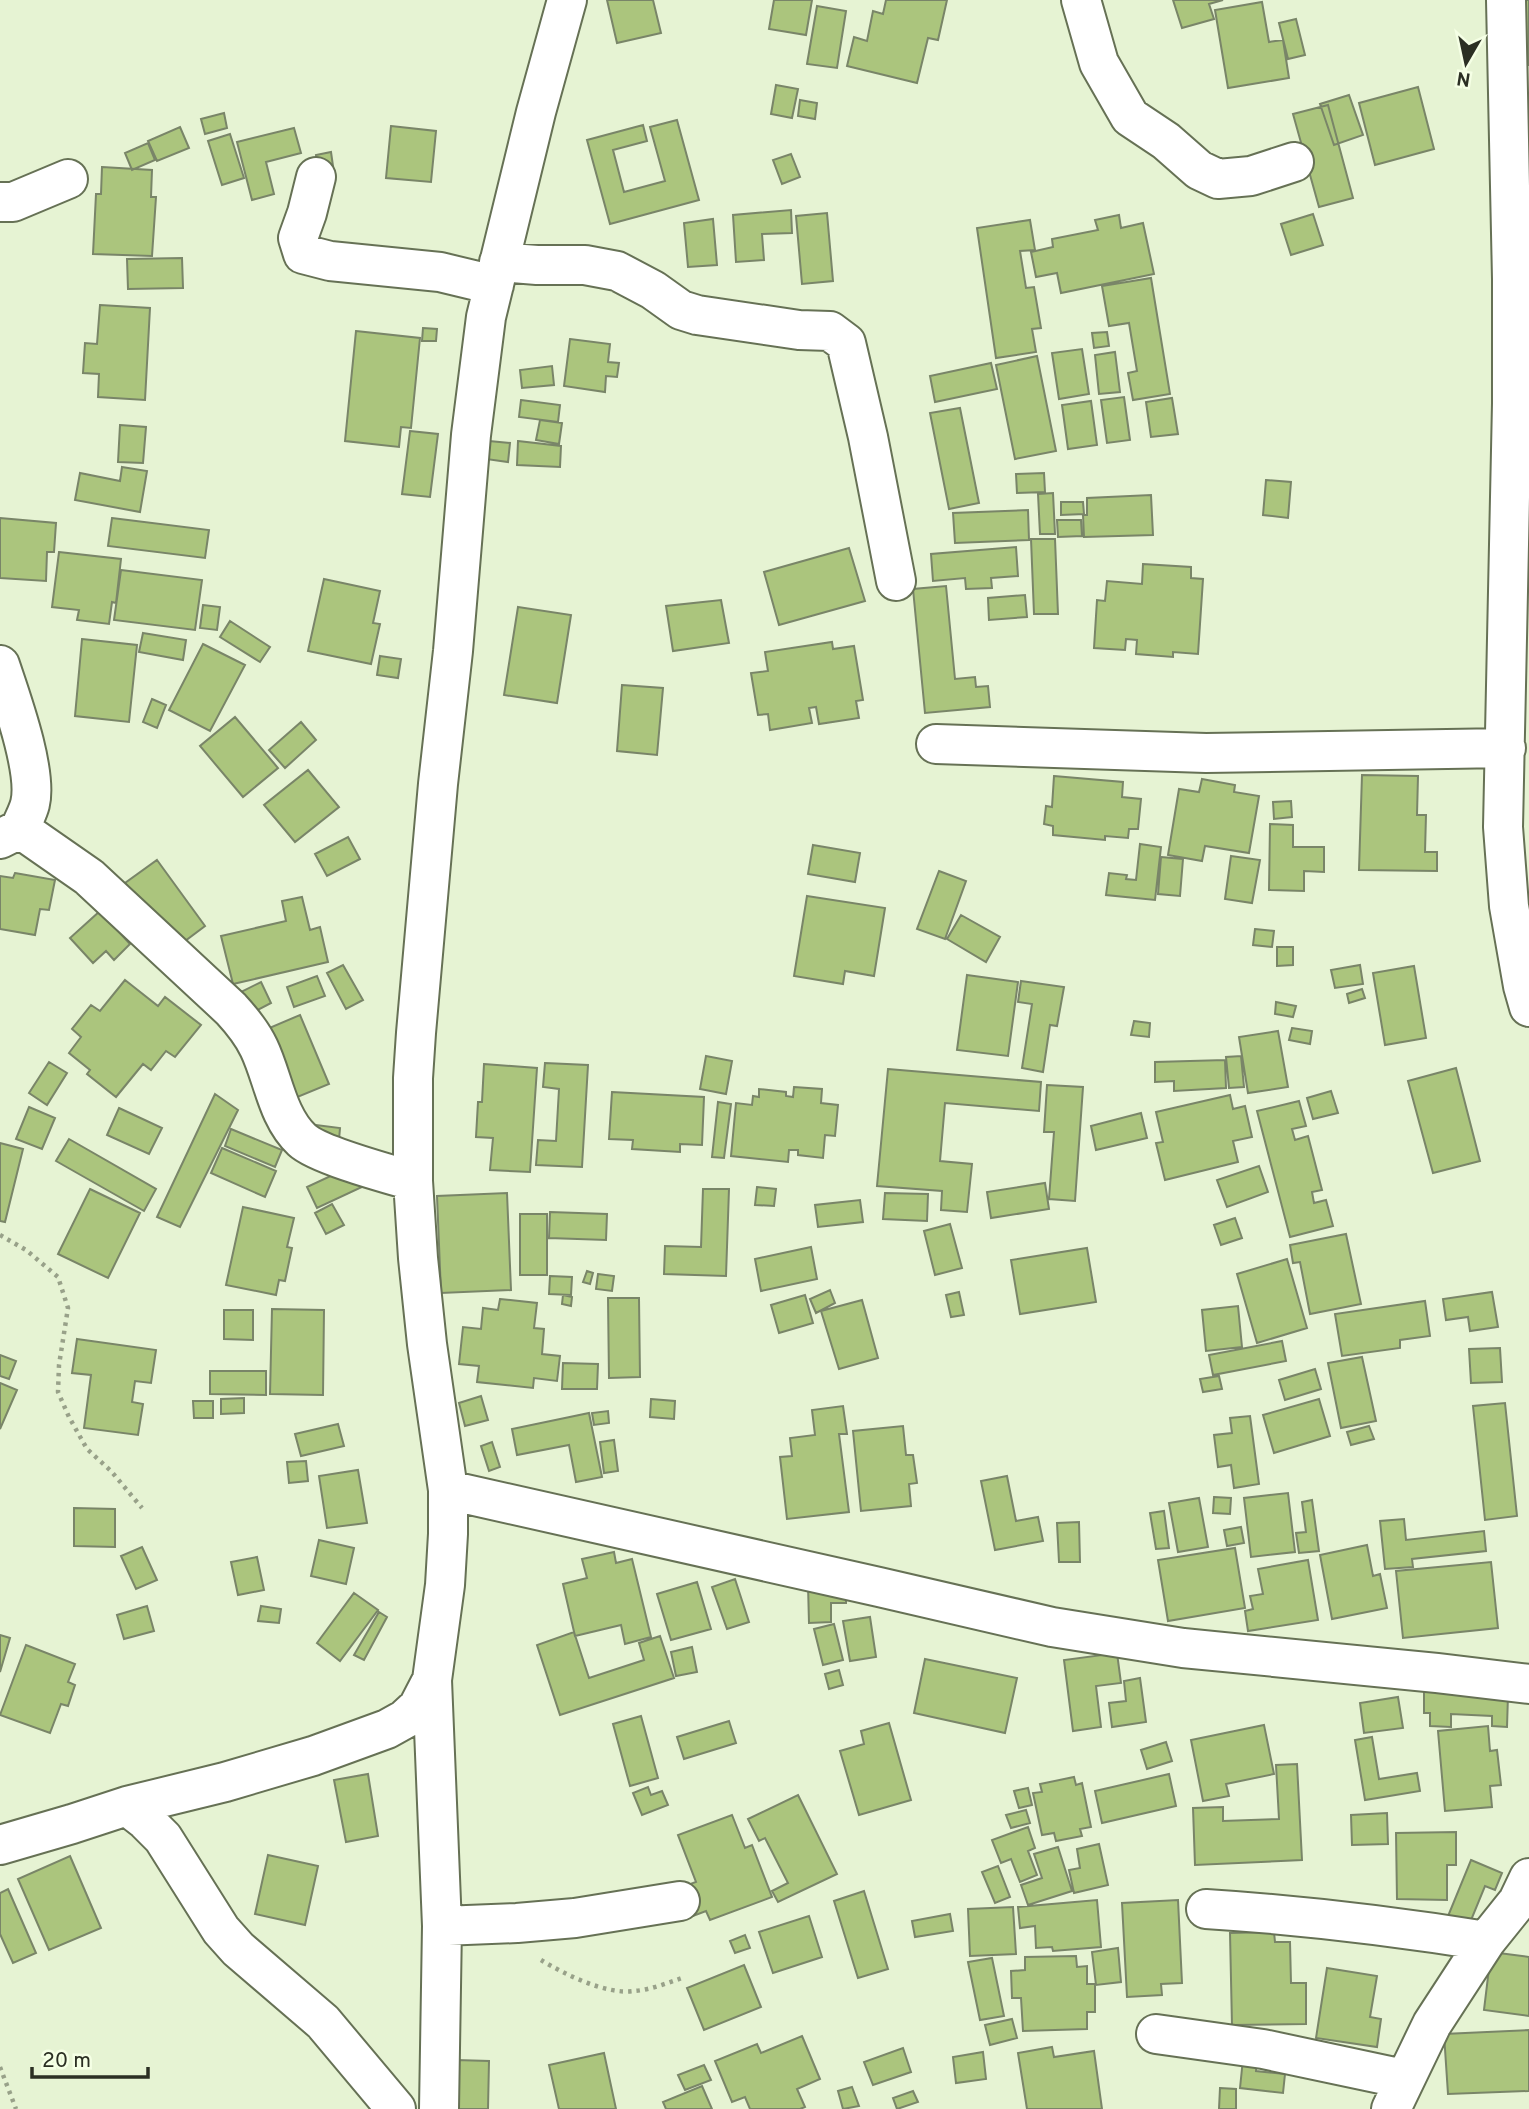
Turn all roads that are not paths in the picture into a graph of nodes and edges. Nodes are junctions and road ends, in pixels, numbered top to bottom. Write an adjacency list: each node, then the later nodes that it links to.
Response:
1 (567, 0): 8 (street)
2 (1081, 0): 4 (street)
3 (1506, 0): 12 (street)
4 (1294, 162)
5 (316, 177): 8 (street)
6 (68, 179): 7 (street)
7 (0, 202)
8 (497, 273): 9 (street); 15 (street)
9 (896, 581)
10 (0, 666): 13 (street)
11 (936, 744): 12 (street)
12 (1506, 748): 14 (street)
13 (10, 834): 15 (street)
14 (1529, 1007)
15 (413, 1181): 16 (street)
16 (448, 1490): 17 (street); 18 (street)
17 (432, 1680): 19 (street); 24 (street)
18 (1529, 1685)
19 (127, 1806): 20 (street); 28 (street)
20 (0, 1845)
21 (1525, 1895): 25 (street)
22 (680, 1900): 24 (street)
23 (1206, 1909): 25 (street)
24 (442, 1926): 29 (street)
25 (1486, 1941): 27 (street)
26 (1156, 2034): 27 (street)
27 (1397, 2094)
28 (396, 2109)
29 (439, 2109)

